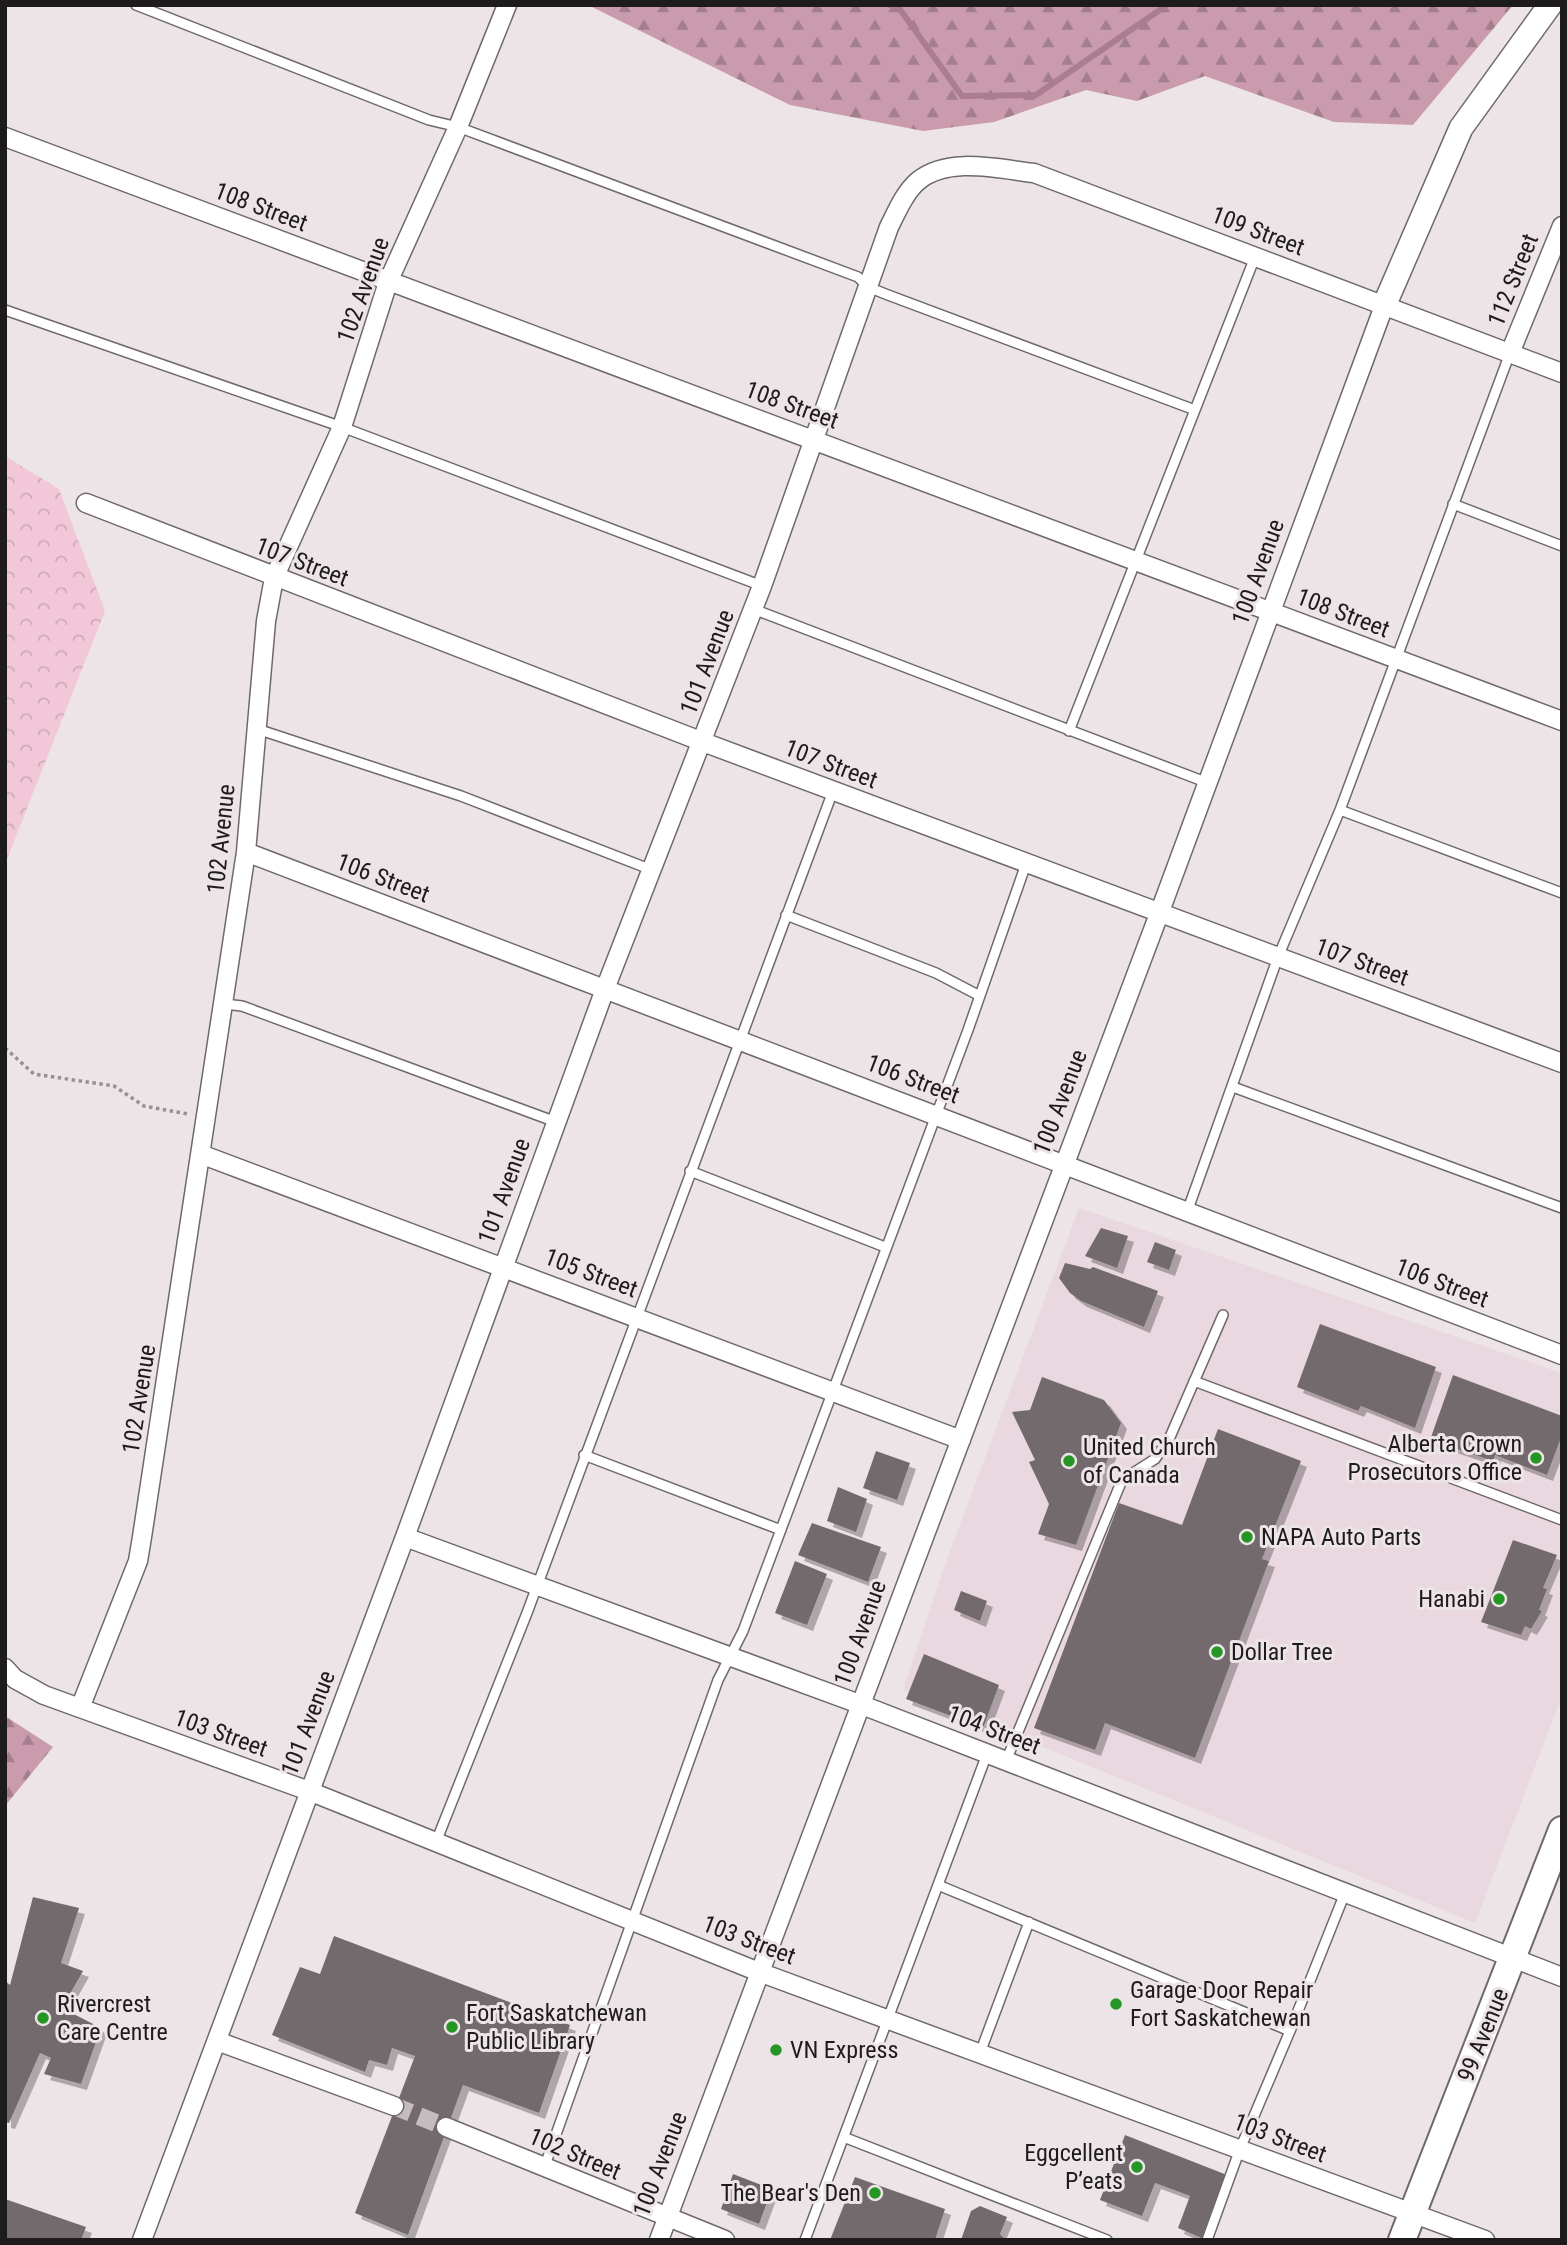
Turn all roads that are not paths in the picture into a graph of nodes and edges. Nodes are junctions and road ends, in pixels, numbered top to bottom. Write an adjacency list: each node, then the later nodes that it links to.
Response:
1 (136, 5): 4 (lane)
2 (507, 5): 4 (street, 102 Avenue)
3 (1550, 5): 11 (street, 100 Avenue)
4 (458, 127): 9 (street, 102 Avenue); 10 (lane)
5 (5, 137): 9 (street, 108 Street)
6 (932, 174): 8 (street, 109 Street); 10 (street, 101 Avenue)
7 (1562, 226): 13 (street, 112 Street)
8 (1255, 257): 11 (street, 109 Street); 15 (lane)
9 (388, 282): 16 (street, 102 Avenue); 17 (street, 108 Street)
10 (868, 287): 15 (lane); 17 (street, 101 Avenue)
11 (1384, 306): 13 (street, 109 Street); 25 (street, 100 Avenue)
12 (5, 310): 16 (lane)
13 (1510, 353): 14 (street, 109 Street); 19 (lane)
14 (1562, 373)
15 (1195, 410): 21 (lane)
16 (342, 427): 22 (street, 102 Avenue); 23 (lane)
17 (815, 440): 21 (street, 108 Street); 23 (street, 101 Avenue)
18 (86, 503): 22 (street, 107 Street)
19 (1453, 504): 20 (lane); 26 (lane)
20 (1562, 546)
21 (1137, 561): 25 (street, 108 Street); 29 (lane)
22 (274, 578): 28 (street, 102 Avenue); 30 (street, 107 Street)
23 (762, 586): 24 (street, 101 Avenue)
24 (753, 609): 29 (lane); 30 (street, 101 Avenue)
25 (1272, 612): 26 (street, 108 Street); 31 (street, 100 Avenue)
26 (1394, 658): 27 (street, 108 Street); 33 (lane)
27 (1562, 721)
28 (257, 729): 34 (street, 102 Avenue); 36 (lane)
29 (1069, 731): 31 (lane)
30 (703, 742): 32 (street, 107 Street); 36 (street, 101 Avenue)
31 (1208, 783): 38 (street, 100 Avenue)
32 (832, 791): 35 (street, 107 Street); 39 (lane)
33 (1340, 810): 37 (lane); 40 (lane)
34 (246, 852): 41 (street, 106 Street); 43 (street, 102 Avenue)
35 (1026, 864): 38 (street, 107 Street); 42 (lane)
36 (652, 870): 41 (street, 101 Avenue)
37 (1562, 893)
38 (1159, 914): 40 (street, 107 Street); 50 (street, 100 Avenue)
39 (786, 915): 42 (lane); 44 (lane)
40 (1278, 957): 45 (street, 107 Street); 46 (lane)
41 (605, 989): 44 (street, 106 Street); 48 (street, 101 Avenue)
42 (980, 996): 47 (lane)
43 (224, 1003): 48 (lane); 49 (street, 102 Avenue)
44 (738, 1040): 47 (street, 106 Street); 51 (lane)
45 (1562, 1063)
46 (1233, 1087): 52 (lane); 53 (lane)
47 (935, 1113): 50 (street, 106 Street); 54 (lane)
48 (556, 1122): 55 (street, 101 Avenue)
49 (203, 1155): 55 (street, 105 Street); 70 (street, 102 Avenue)
50 (1066, 1163): 53 (street, 106 Street); 61 (street, 100 Avenue)
51 (690, 1171): 54 (lane); 57 (lane)
52 (1562, 1208)
53 (1187, 1212): 58 (street, 106 Street)
54 (885, 1247): 60 (lane)
55 (503, 1265): 57 (street, 105 Street); 65 (street, 101 Avenue)
56 (1223, 1315): 59 (lane)
57 (636, 1316): 60 (street, 105 Street); 62 (lane)
58 (1562, 1355)
59 (1194, 1381): 63 (lane); 72 (lane)
60 (832, 1391): 61 (street, 105 Street); 64 (lane)
61 (961, 1440): 69 (street, 100 Avenue)
62 (584, 1455): 64 (lane); 66 (lane)
63 (1562, 1520)
64 (781, 1530): 67 (lane)
65 (405, 1537): 66 (street, 104 Street); 73 (street, 101 Avenue)
66 (536, 1585): 67 (street, 104 Street); 75 (lane)
67 (729, 1656): 69 (street, 104 Street); 78 (lane)
68 (5, 1668): 70 (street, 103 Street)
69 (862, 1705): 71 (street, 104 Street); 81 (street, 100 Avenue)
70 (80, 1708): 73 (street, 103 Street)
71 (987, 1754): 72 (street, 104 Street); 76 (lane)
72 (1006, 1761): 77 (street, 104 Street)
73 (309, 1791): 75 (street, 103 Street); 85 (street, 101 Avenue)
74 (1562, 1830): 80 (main road, 99 Avenue)
75 (436, 1842): 78 (street, 103 Street)
76 (939, 1885): 79 (lane); 83 (lane)
77 (1345, 1893): 80 (street, 104 Street); 84 (lane)
78 (634, 1921): 81 (street, 103 Street); 91 (lane)
79 (1029, 1922): 84 (lane); 86 (lane)
80 (1513, 1959): 82 (street, 104 Street); 92 (main road, 99 Avenue)
81 (759, 1972): 83 (street, 103 Street); 93 (street, 100 Avenue)
82 (1562, 1977)
83 (887, 2017): 86 (street, 103 Street); 89 (lane)
84 (1290, 2031): 90 (lane)
85 (217, 2041): 87 (street); 94 (street, 101 Avenue)
86 (980, 2053): 90 (street, 103 Street)
87 (394, 2106)
88 (446, 2127): 91 (street, 102 Street)
89 (846, 2138): 97 (lane); 98 (lane)
90 (1240, 2149): 92 (street, 103 Street); 99 (lane)
91 (544, 2168): 93 (street, 102 Street)
92 (1412, 2213): 100 (main road, 99 Avenue); 101 (street, 103 Street)
93 (667, 2219): 95 (street, 100 Avenue); 96 (street, 102 Street)
94 (142, 2240)
95 (659, 2240)
96 (725, 2240)
97 (805, 2240)
98 (1107, 2240)
99 (1207, 2240)
100 (1402, 2240)
101 (1485, 2240)

